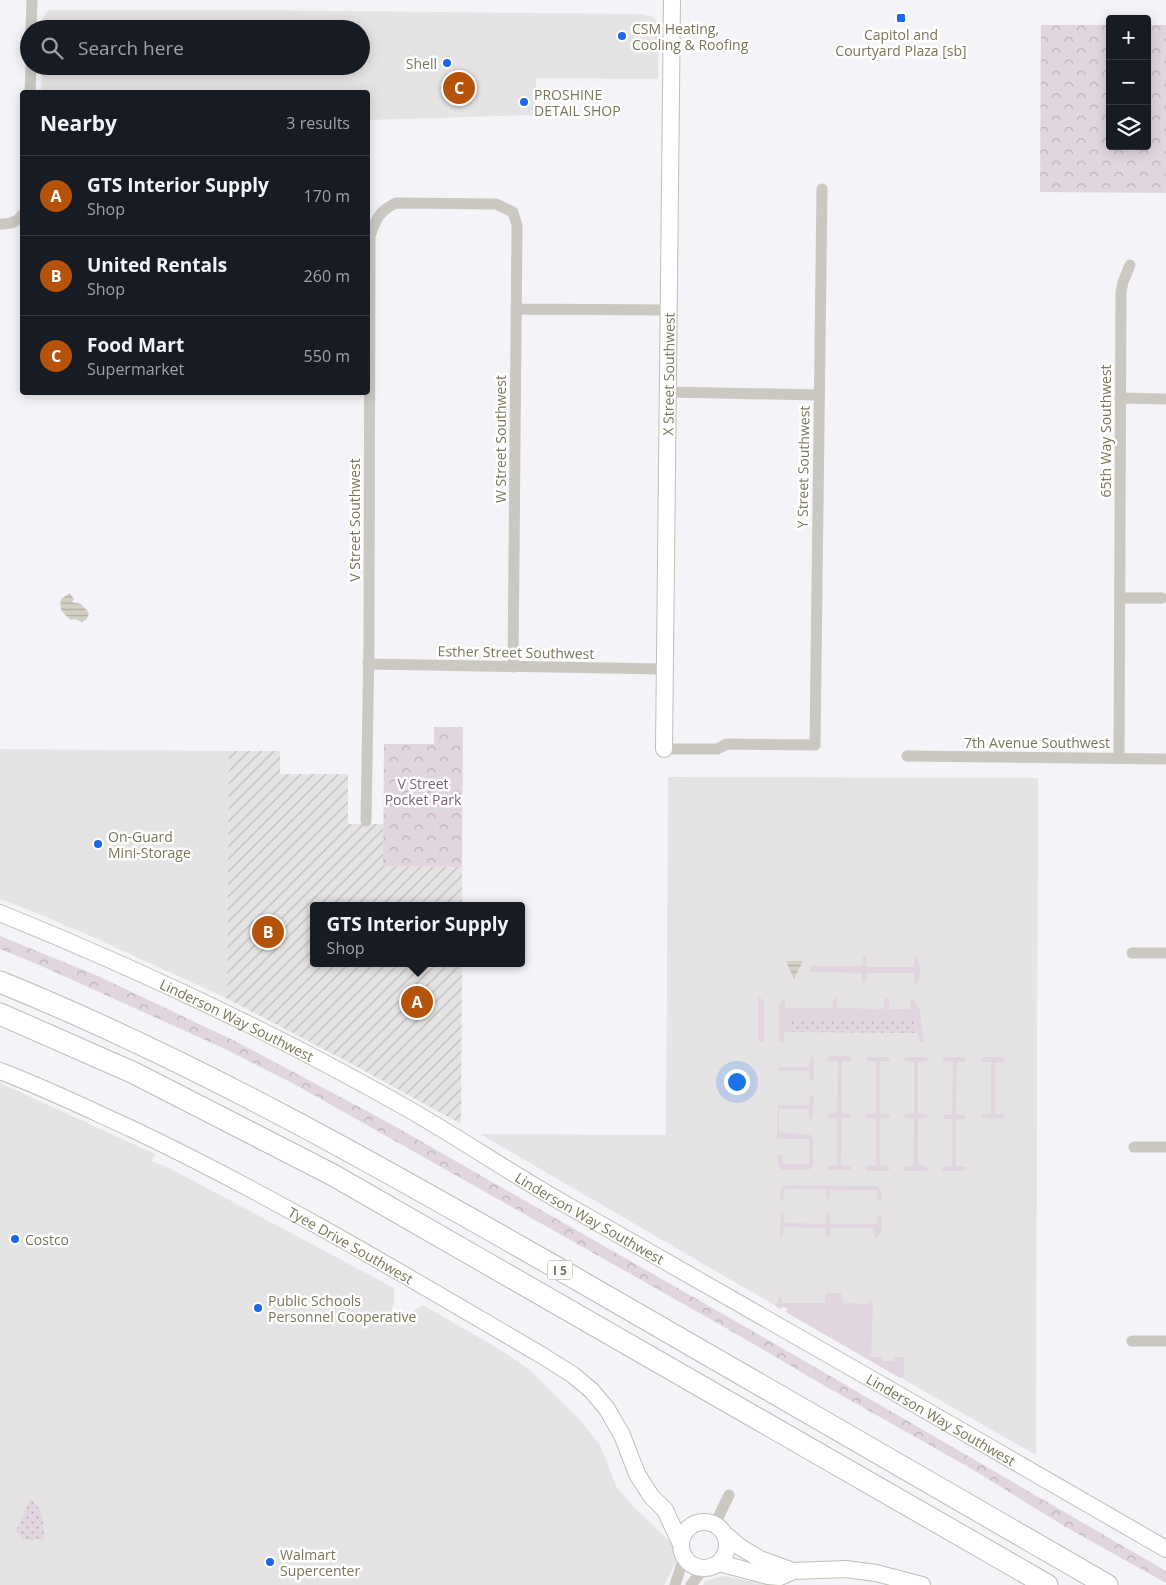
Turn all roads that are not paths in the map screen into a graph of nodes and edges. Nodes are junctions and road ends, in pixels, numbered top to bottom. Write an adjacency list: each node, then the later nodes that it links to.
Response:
1 (32, 0): 3 (street)
2 (672, 0): 13 (street, X Street Southwest)
3 (31, 20)
4 (31, 75): 5 (street)
5 (30, 90)
6 (822, 189): 16 (street, Y Street Southwest)
7 (513, 212): 10 (street, V Street Southwest); 12 (street, W Street Southwest)
8 (20, 219): 9 (street)
9 (0, 224)
10 (370, 236)
11 (1130, 265): 17 (street, 65th Way Southwest)
12 (516, 309): 13 (street); 22 (street, W Street Southwest)
13 (668, 310): 14 (street, X Street Southwest)
14 (668, 392): 16 (street); 23 (street, X Street Southwest)
15 (369, 395): 21 (street, V Street Southwest)
16 (819, 395): 24 (street, Y Street Southwest)
17 (1120, 398): 18 (street); 19 (street, 65th Way Southwest)
18 (1166, 399)
19 (1120, 598): 20 (street); 26 (street, 65th Way Southwest)
20 (1162, 598)
21 (368, 664): 22 (street, Esther Street Southwest); 28 (street, V Street Southwest)
22 (513, 667): 23 (street, Esther Street Southwest)
23 (664, 669): 24 (street, X Street Southwest)
24 (664, 749)
25 (907, 756): 26 (street, 7th Avenue Southwest)
26 (1119, 758): 27 (street, 7th Avenue Southwest)
27 (1166, 759)
28 (366, 821)
29 (0, 913): 42 (street, Linderson Way Southwest)
30 (1132, 953): 31 (street)
31 (1166, 953)
32 (0, 982): 50 (highway, I 5)
33 (0, 1014): 49 (highway, I 5)
34 (0, 1071): 40 (street, Tyee Drive Southwest)
35 (1134, 1147): 36 (street)
36 (1166, 1147)
37 (1132, 1341): 38 (street)
38 (1166, 1341)
39 (729, 1495): 41 (street)
40 (665, 1510): 41 (street); 43 (street, Tyee Drive Southwest)
41 (714, 1527): 43 (street); 44 (street); 45 (street)
42 (1166, 1549)
43 (682, 1550): 44 (street); 46 (street)
44 (711, 1566): 45 (street); 47 (street)
45 (793, 1571): 48 (street)
46 (675, 1585)
47 (690, 1585)
48 (922, 1585)
49 (1047, 1585)
50 (1107, 1585)

